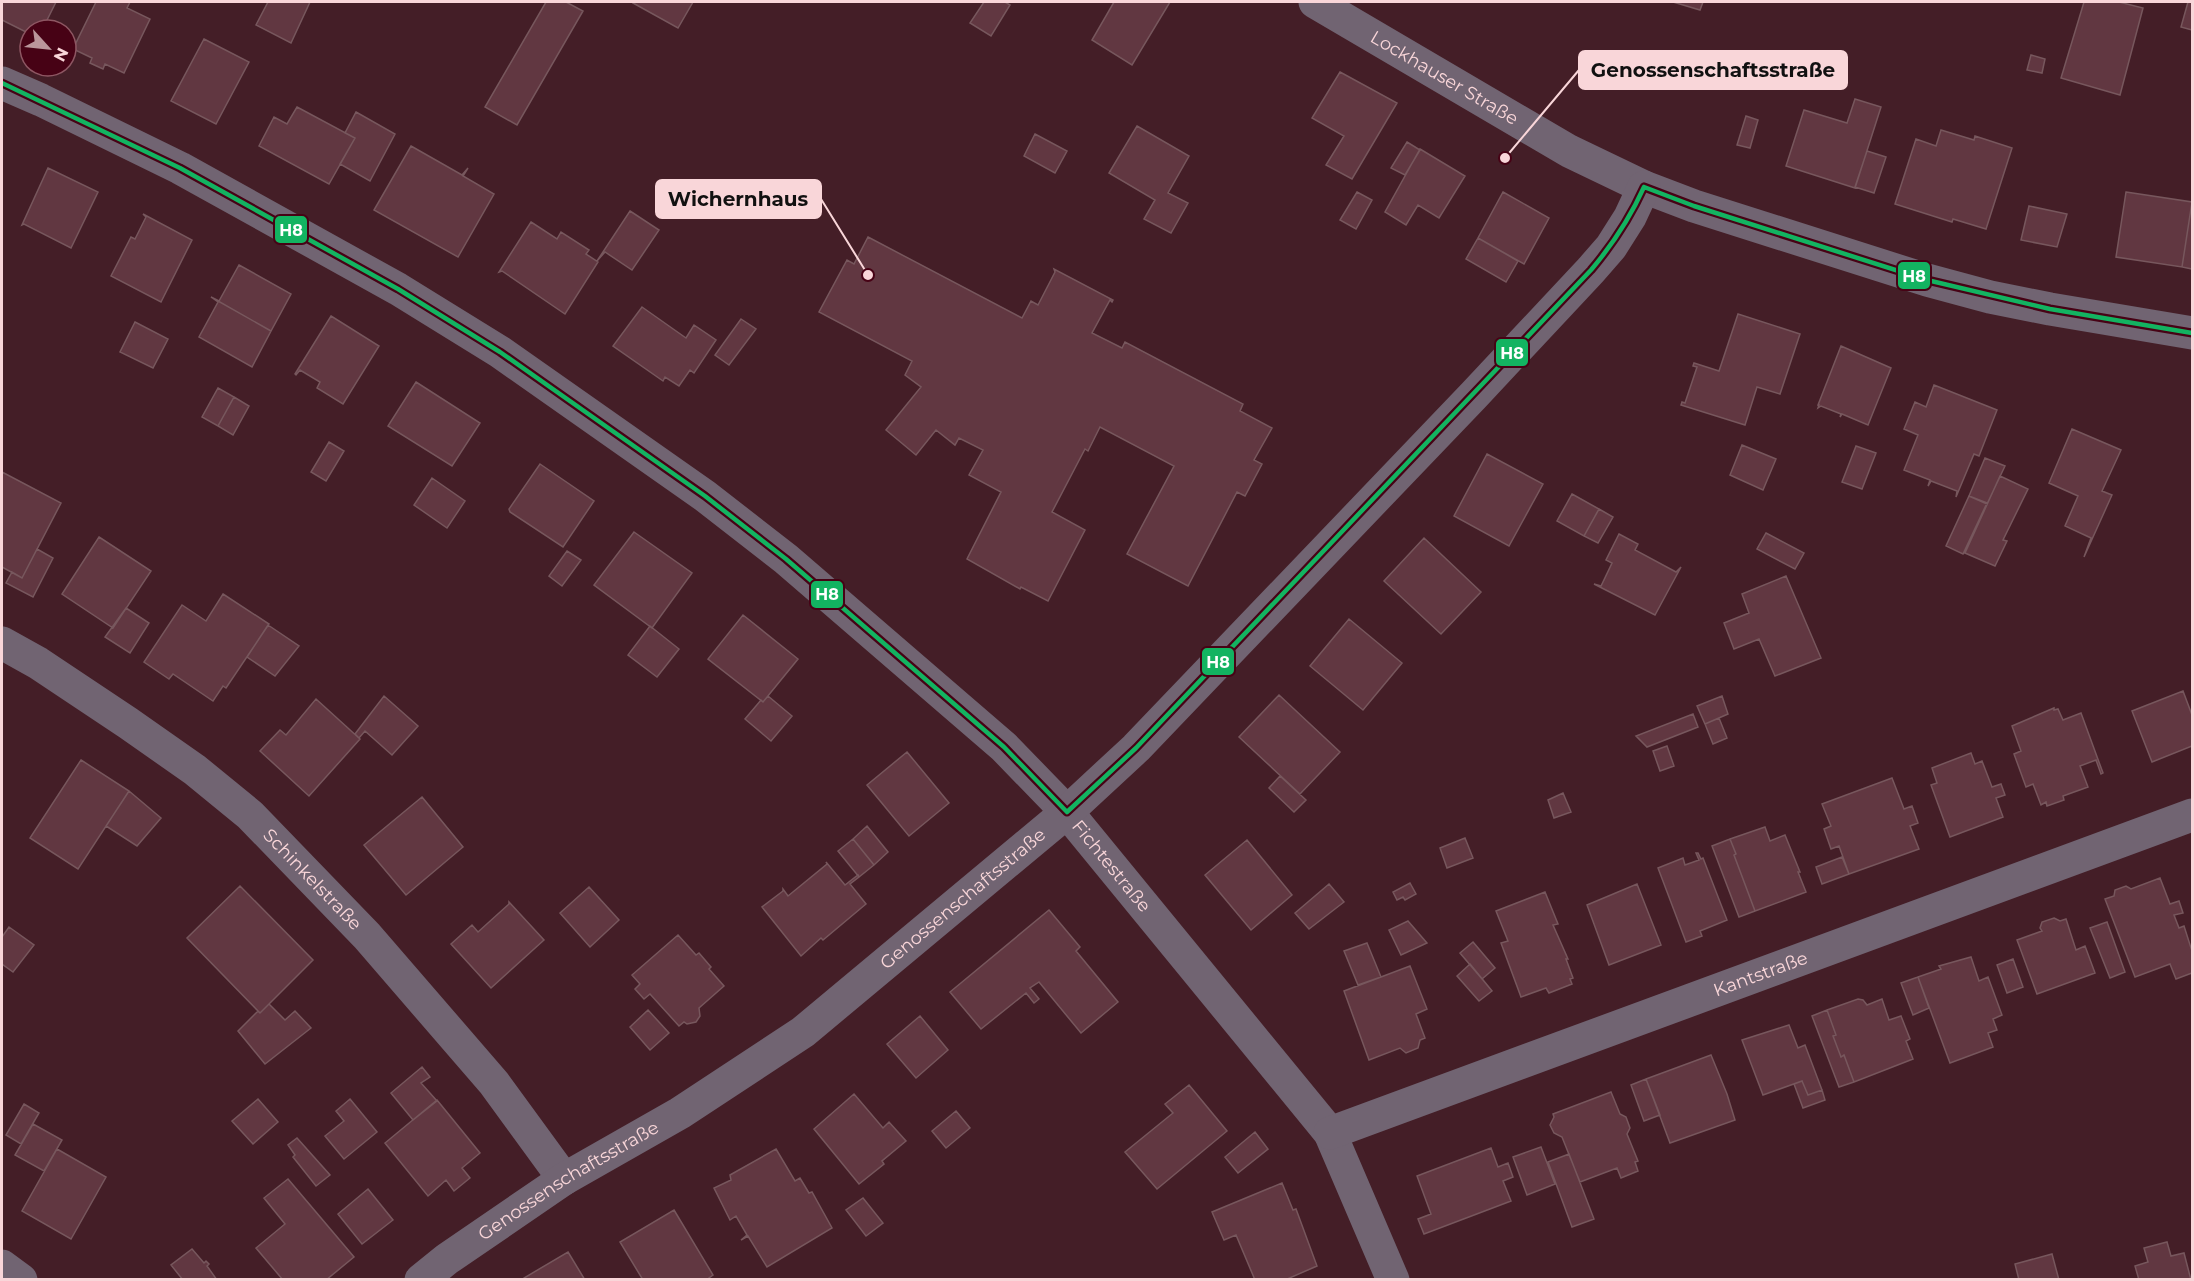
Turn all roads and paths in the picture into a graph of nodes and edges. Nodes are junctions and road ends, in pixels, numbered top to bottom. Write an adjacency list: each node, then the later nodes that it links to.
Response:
1 (1315, 2): 3 (street, Lockhauser Straße)
2 (2, 83): 6 (street, Fichtestraße)
3 (1644, 187): 4 (street, Lockhauser Straße); 6 (street, Genossenschaftsstraße)
4 (2193, 333)
5 (2, 643): 9 (street, Schinkelstraße)
6 (1067, 812): 8 (street, Fichtestraße); 9 (street, Genossenschaftsstraße)
7 (2193, 815): 8 (street, Kantstraße)
8 (1330, 1133): 13 (street, Fichtestraße)
9 (564, 1179): 12 (street, Genossenschaftsstraße)
10 (2, 1266): 11 (street)
11 (21, 1280)
12 (421, 1280)
13 (1393, 1280)

